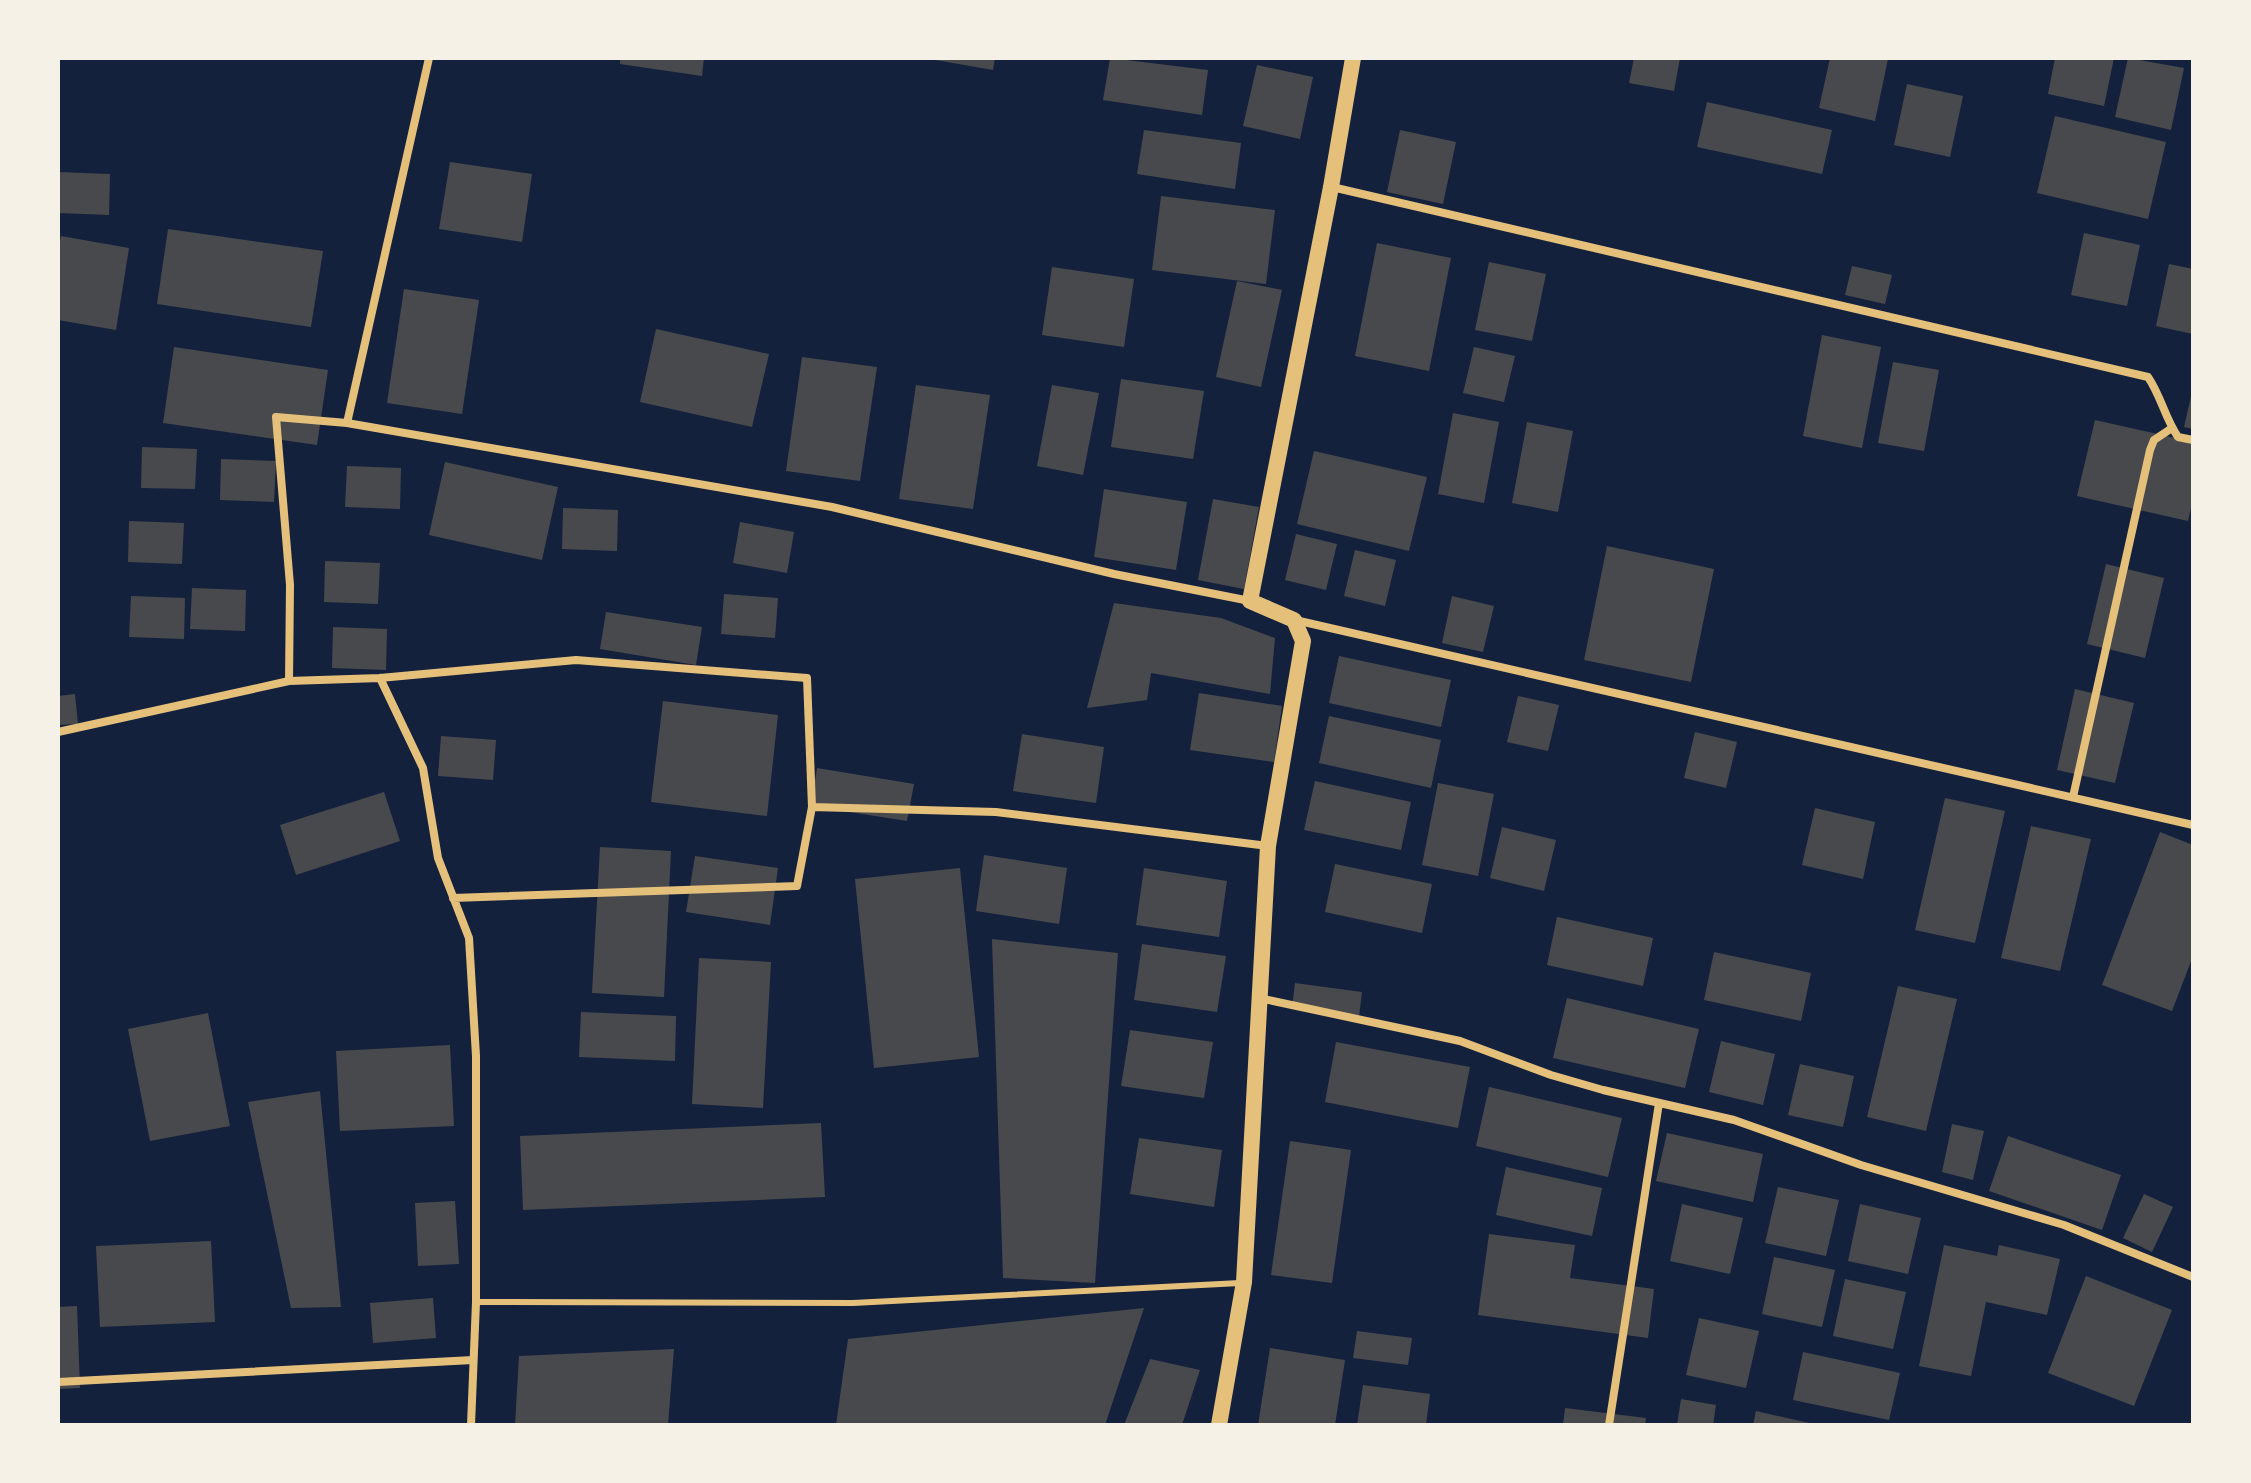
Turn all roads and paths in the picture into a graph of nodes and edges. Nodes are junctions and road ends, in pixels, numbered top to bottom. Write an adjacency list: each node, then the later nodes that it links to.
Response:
1 (429, 58): 4 (street)
2 (1353, 58): 3 (main road)
3 (1331, 187): 5 (street); 7 (main road)
4 (347, 423): 7 (street); 10 (street)
5 (2172, 428): 6 (street); 12 (street)
6 (2193, 440)
7 (1250, 601): 8 (main road)
8 (1294, 620): 12 (street); 15 (main road)
9 (380, 678): 10 (street); 13 (street); 16 (street)
10 (289, 681): 11 (street)
11 (58, 732)
12 (2073, 797): 14 (street)
13 (812, 807): 15 (street); 16 (street)
14 (2193, 825)
15 (1268, 846): 17 (main road)
16 (453, 898): 21 (street)
17 (1258, 998): 18 (street); 20 (main road)
18 (1659, 1103): 19 (street); 26 (street)
19 (2193, 1277)
20 (1244, 1282): 21 (lane); 25 (main road)
21 (476, 1302): 22 (street)
22 (473, 1360): 23 (street); 24 (street)
23 (58, 1382)
24 (471, 1425)
25 (1219, 1425)
26 (1609, 1425)

